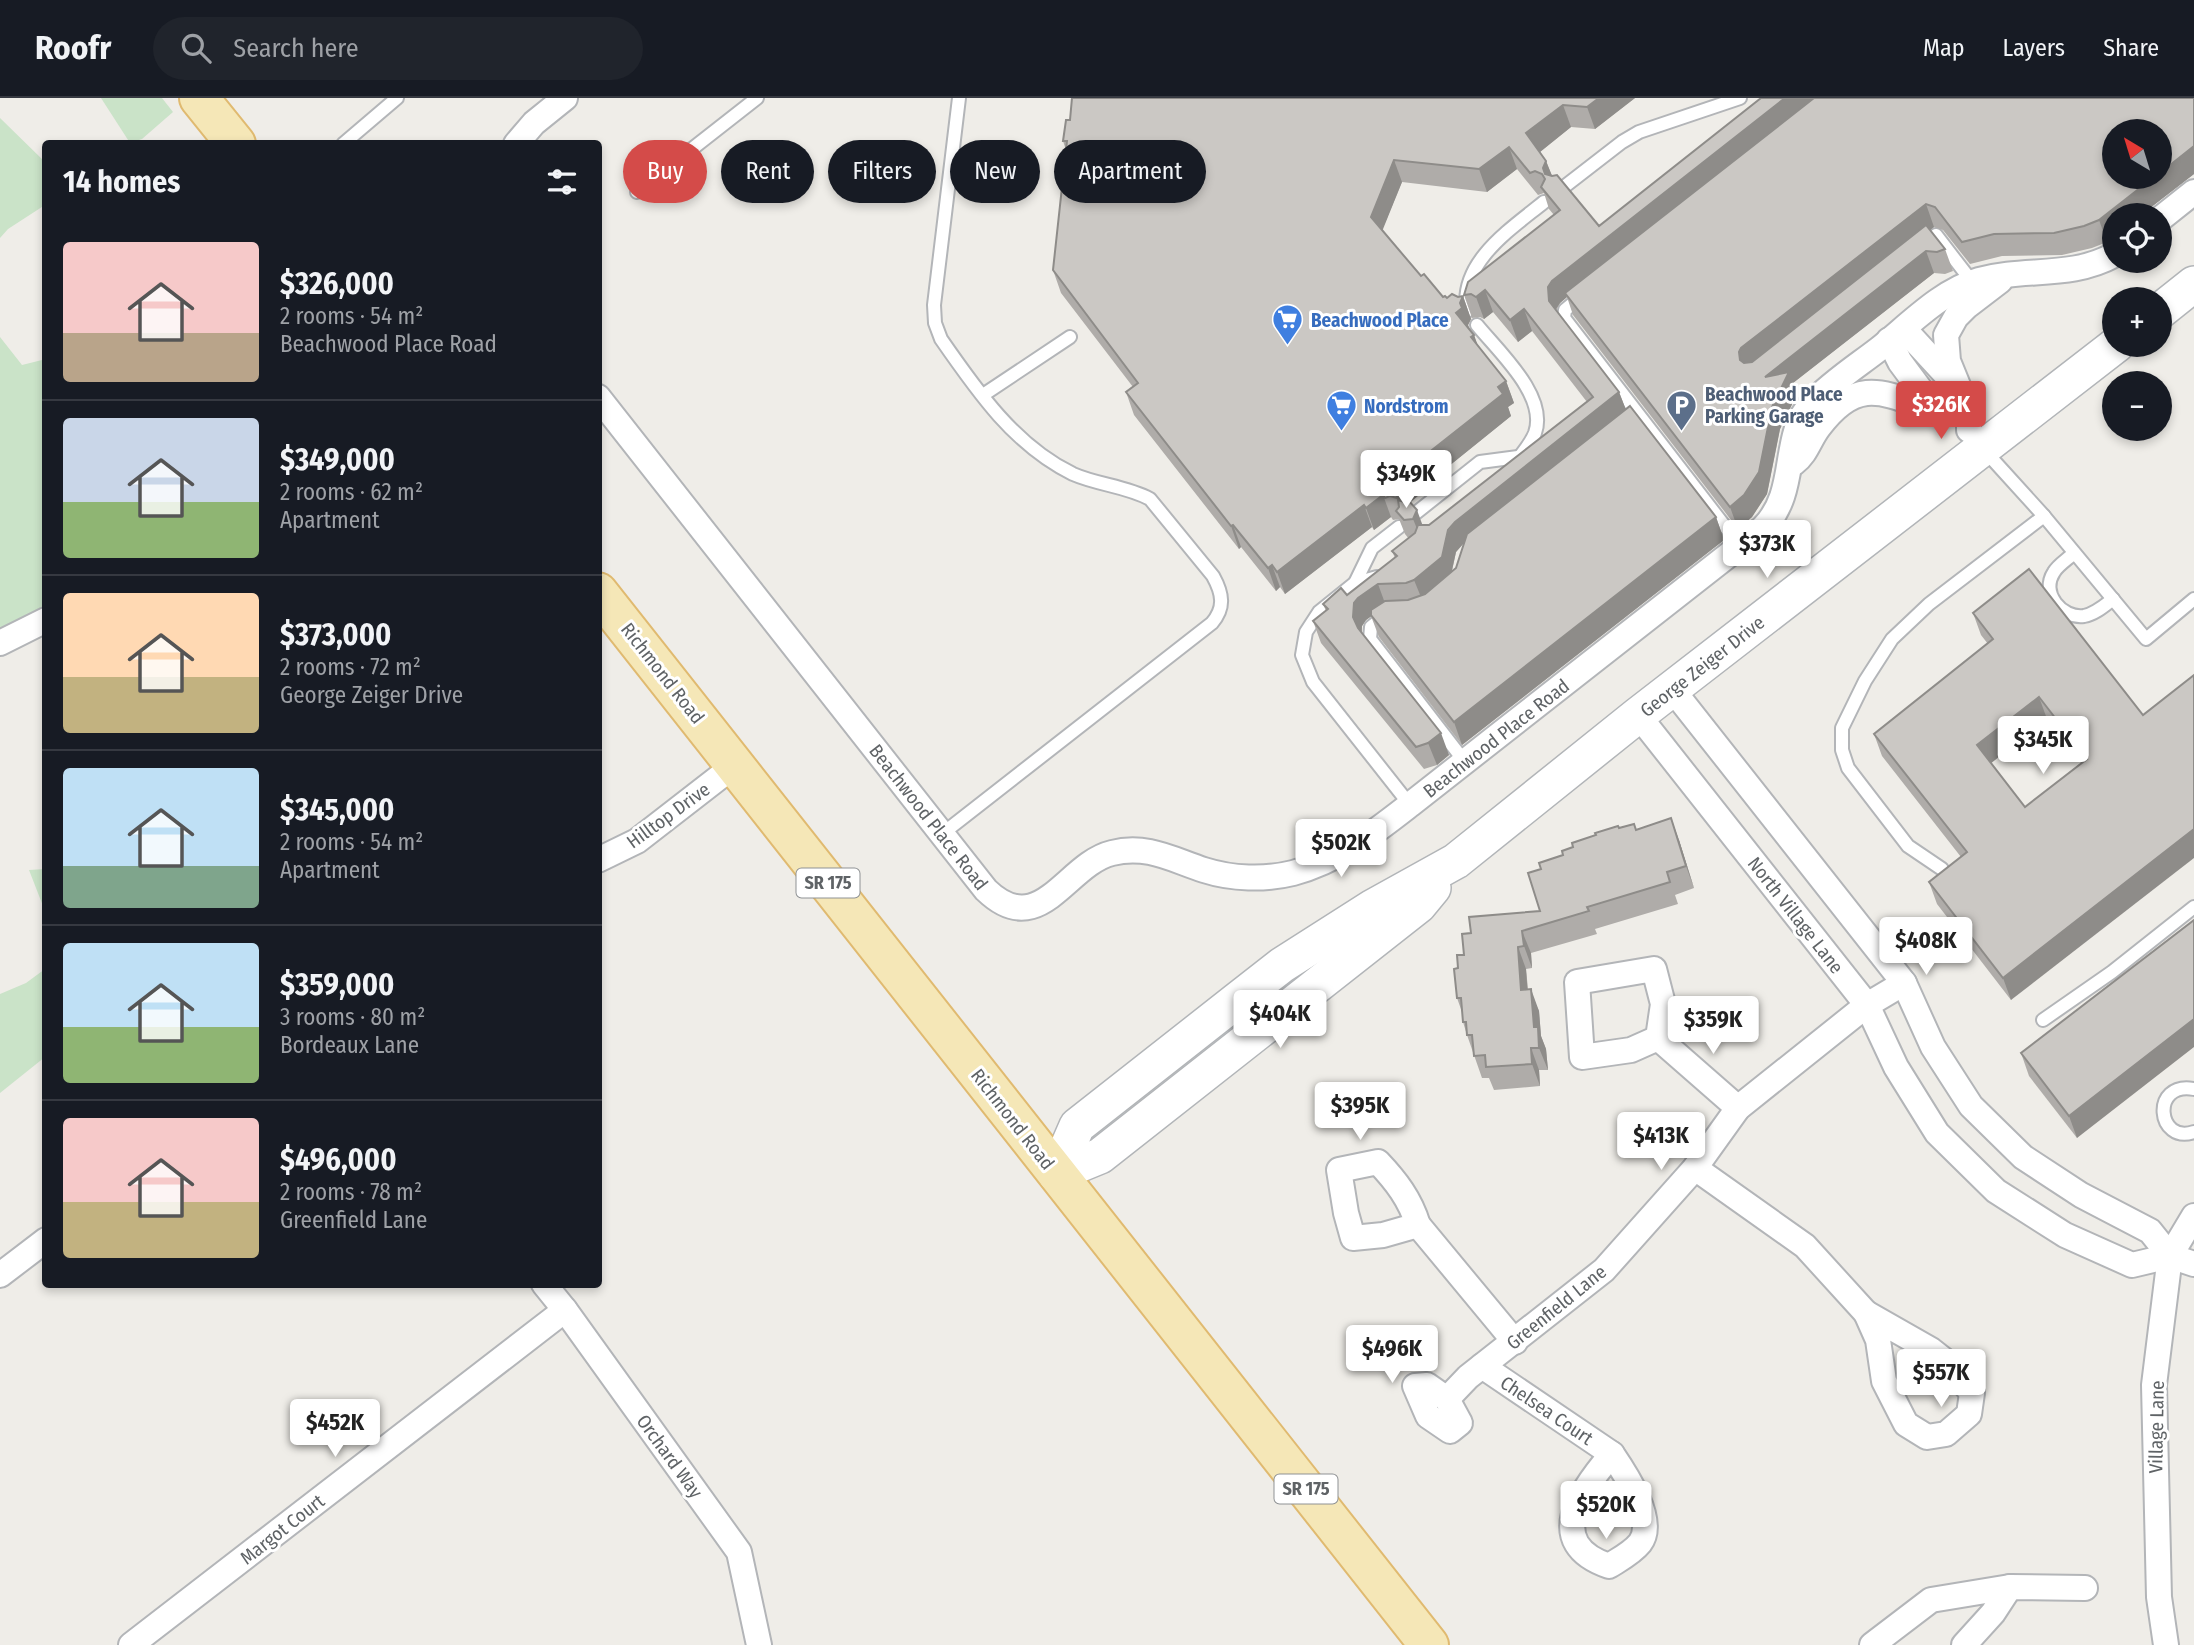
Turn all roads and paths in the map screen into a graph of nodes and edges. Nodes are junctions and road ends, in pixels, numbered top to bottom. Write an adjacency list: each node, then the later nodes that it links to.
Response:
1 (199, 98): 8 (main road)
2 (222, 98): 9 (main road)
3 (397, 98): 10 (lane)
4 (565, 98): 11 (street)
5 (757, 98): 12 (lane)
6 (959, 98): 30 (lane)
7 (1740, 98): 13 (lane)
8 (233, 140)
9 (255, 140)
10 (348, 140)
11 (519, 140)
12 (703, 140)
13 (1560, 190)
14 (2194, 192): 16 (street)
15 (1544, 202): 24 (lane)
16 (2172, 209)
17 (1909, 256): 20 (lane)
18 (2102, 261): 19 (street, Beachwood Place Road)
19 (2009, 274): 20 (street, Beachwood Place Road); 29 (street)
20 (1973, 283): 26 (street, Beachwood Place Road)
21 (2194, 284): 23 (street)
22 (1597, 285): 41 (lane)
23 (2172, 301)
24 (1467, 311)
25 (1477, 325): 35 (lane)
26 (1897, 334): 29 (street); 31 (street); 33 (street); 36 (street, Beachwood Place Road)
27 (1070, 337): 30 (lane)
28 (2102, 354): 34 (street, George Zeiger Drive)
29 (1964, 394): 34 (street)
30 (983, 395): 56 (lane)
31 (1907, 401): 33 (street); 36 (street)
32 (602, 402): 56 (street, Beachwood Place Road)
33 (1935, 411): 34 (street)
34 (1976, 439): 39 (lane); 51 (street, George Zeiger Drive)
35 (1518, 457): 37 (lane); 38 (lane)
36 (1791, 465): 41 (street, Beachwood Place Road)
37 (1505, 478)
38 (1412, 516)
39 (2043, 516): 42 (lane); 58 (lane)
40 (1399, 527): 44 (lane)
41 (1740, 546): 53 (street, Beachwood Place Road)
42 (2074, 553): 46 (lane); 46 (lane)
43 (1385, 573): 44 (lane)
44 (1355, 583): 55 (lane)
45 (602, 597): 54 (main road, Richmond Road / SR 175)
46 (2113, 599): 47 (lane)
47 (2194, 599)
48 (1396, 613): 53 (lane)
49 (42, 622): 50 (street)
50 (0, 643)
51 (1672, 689): 52 (street, George Zeiger Drive); 60 (street)
52 (1638, 715): 61 (street, North Village Lane); 68 (street, George Zeiger Drive)
53 (1465, 762): 55 (street, Beachwood Place Road)
54 (736, 765): 57 (street, Hilltop Drive); 68 (main road, Richmond Road / SR 175)
55 (1410, 805): 56 (street, Beachwood Place Road)
56 (942, 834)
57 (602, 858)
58 (1942, 869)
59 (2194, 907): 62 (lane)
60 (1904, 983): 61 (street, Greenfield Lane); 72 (street)
61 (1867, 1005): 65 (street, Greenfield Lane); 72 (street, North Village Lane)
62 (2043, 1020)
63 (1658, 1038): 65 (street)
64 (2194, 1089): 66 (lane)
65 (1738, 1108): 67 (street, Greenfield Lane)
66 (2194, 1132)
67 (1695, 1168): 77 (street); 78 (street, Greenfield Lane)
68 (1056, 1174): 86 (main road, Richmond Road / SR 175)
69 (2194, 1216): 72 (street, Village Lane)
70 (1418, 1225): 78 (street)
71 (42, 1243): 74 (street)
72 (2170, 1256): 73 (street); 89 (street, Village Lane)
73 (2194, 1264)
74 (0, 1275)
75 (547, 1288): 76 (street, Orchard Way)
76 (565, 1310): 84 (street, Margot Court); 85 (street, Orchard Way)
77 (1866, 1313): 77 (street)
78 (1515, 1342): 79 (street, Greenfield Lane)
79 (1482, 1366): 80 (street, Greenfield Lane); 81 (street, Chelsea Court)
80 (1447, 1399)
81 (1612, 1454)
82 (2010, 1587): 83 (street); 87 (street); 88 (street)
83 (2085, 1588)
84 (131, 1645)
85 (760, 1645)
86 (1429, 1645)
87 (1872, 1645)
88 (1964, 1645)
89 (2166, 1645)

